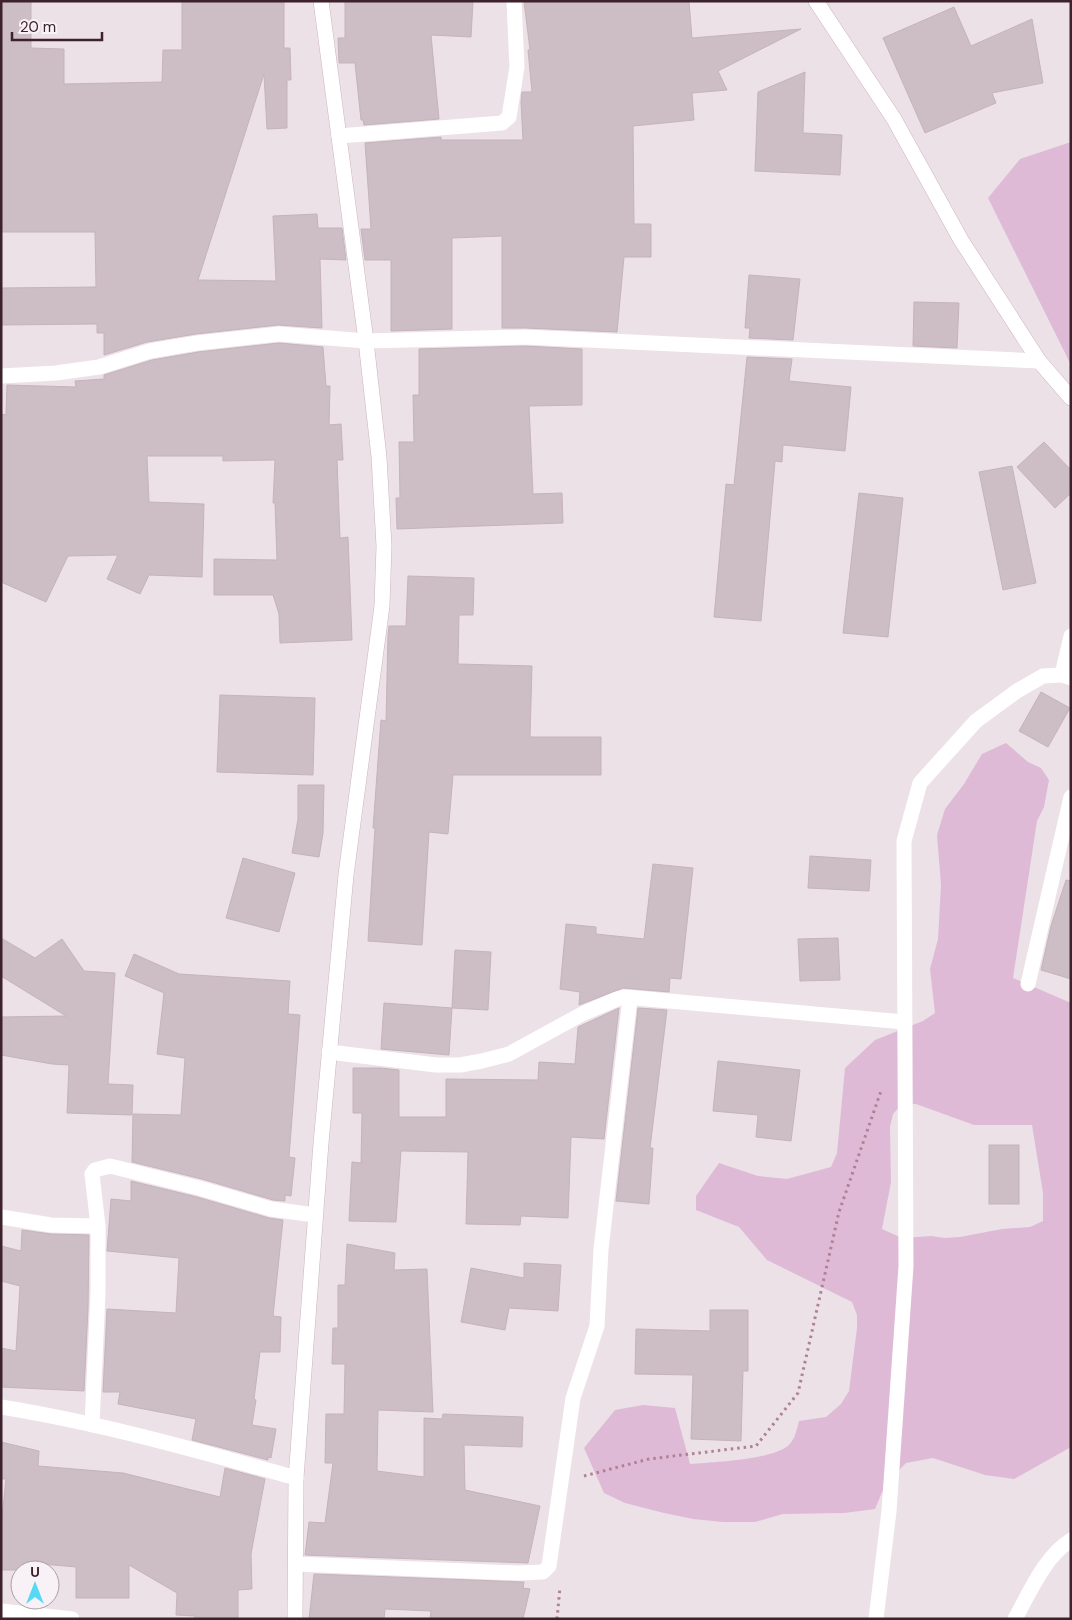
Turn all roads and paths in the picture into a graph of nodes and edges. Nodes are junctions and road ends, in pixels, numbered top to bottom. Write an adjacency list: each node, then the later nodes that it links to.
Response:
1 (321, 1): 4 (street)
2 (514, 1): 4 (street)
3 (816, 1): 6 (street)
4 (339, 136): 5 (street)
5 (366, 341): 6 (street); 7 (street); 15 (street)
6 (1039, 361): 8 (street)
7 (1, 376)
8 (1071, 398)
9 (1071, 636): 10 (street)
10 (1066, 676): 14 (street)
11 (1071, 797): 12 (street)
12 (1028, 984)
13 (630, 998): 14 (street); 15 (street); 25 (street)
14 (904, 1022): 31 (street)
15 (329, 1052): 17 (street)
16 (882, 1085): 23 (path)
17 (315, 1215): 19 (street); 22 (street)
18 (1, 1217): 19 (street)
19 (98, 1226): 21 (street)
20 (1, 1407): 21 (street)
21 (92, 1425): 22 (street)
22 (296, 1478): 25 (street)
23 (577, 1478)
24 (1071, 1540): 32 (street)
25 (296, 1564): 29 (street)
26 (560, 1579): 30 (path)
27 (1, 1611): 28 (street)
28 (72, 1619)
29 (295, 1619)
30 (557, 1619)
31 (876, 1619)
32 (1015, 1619)

